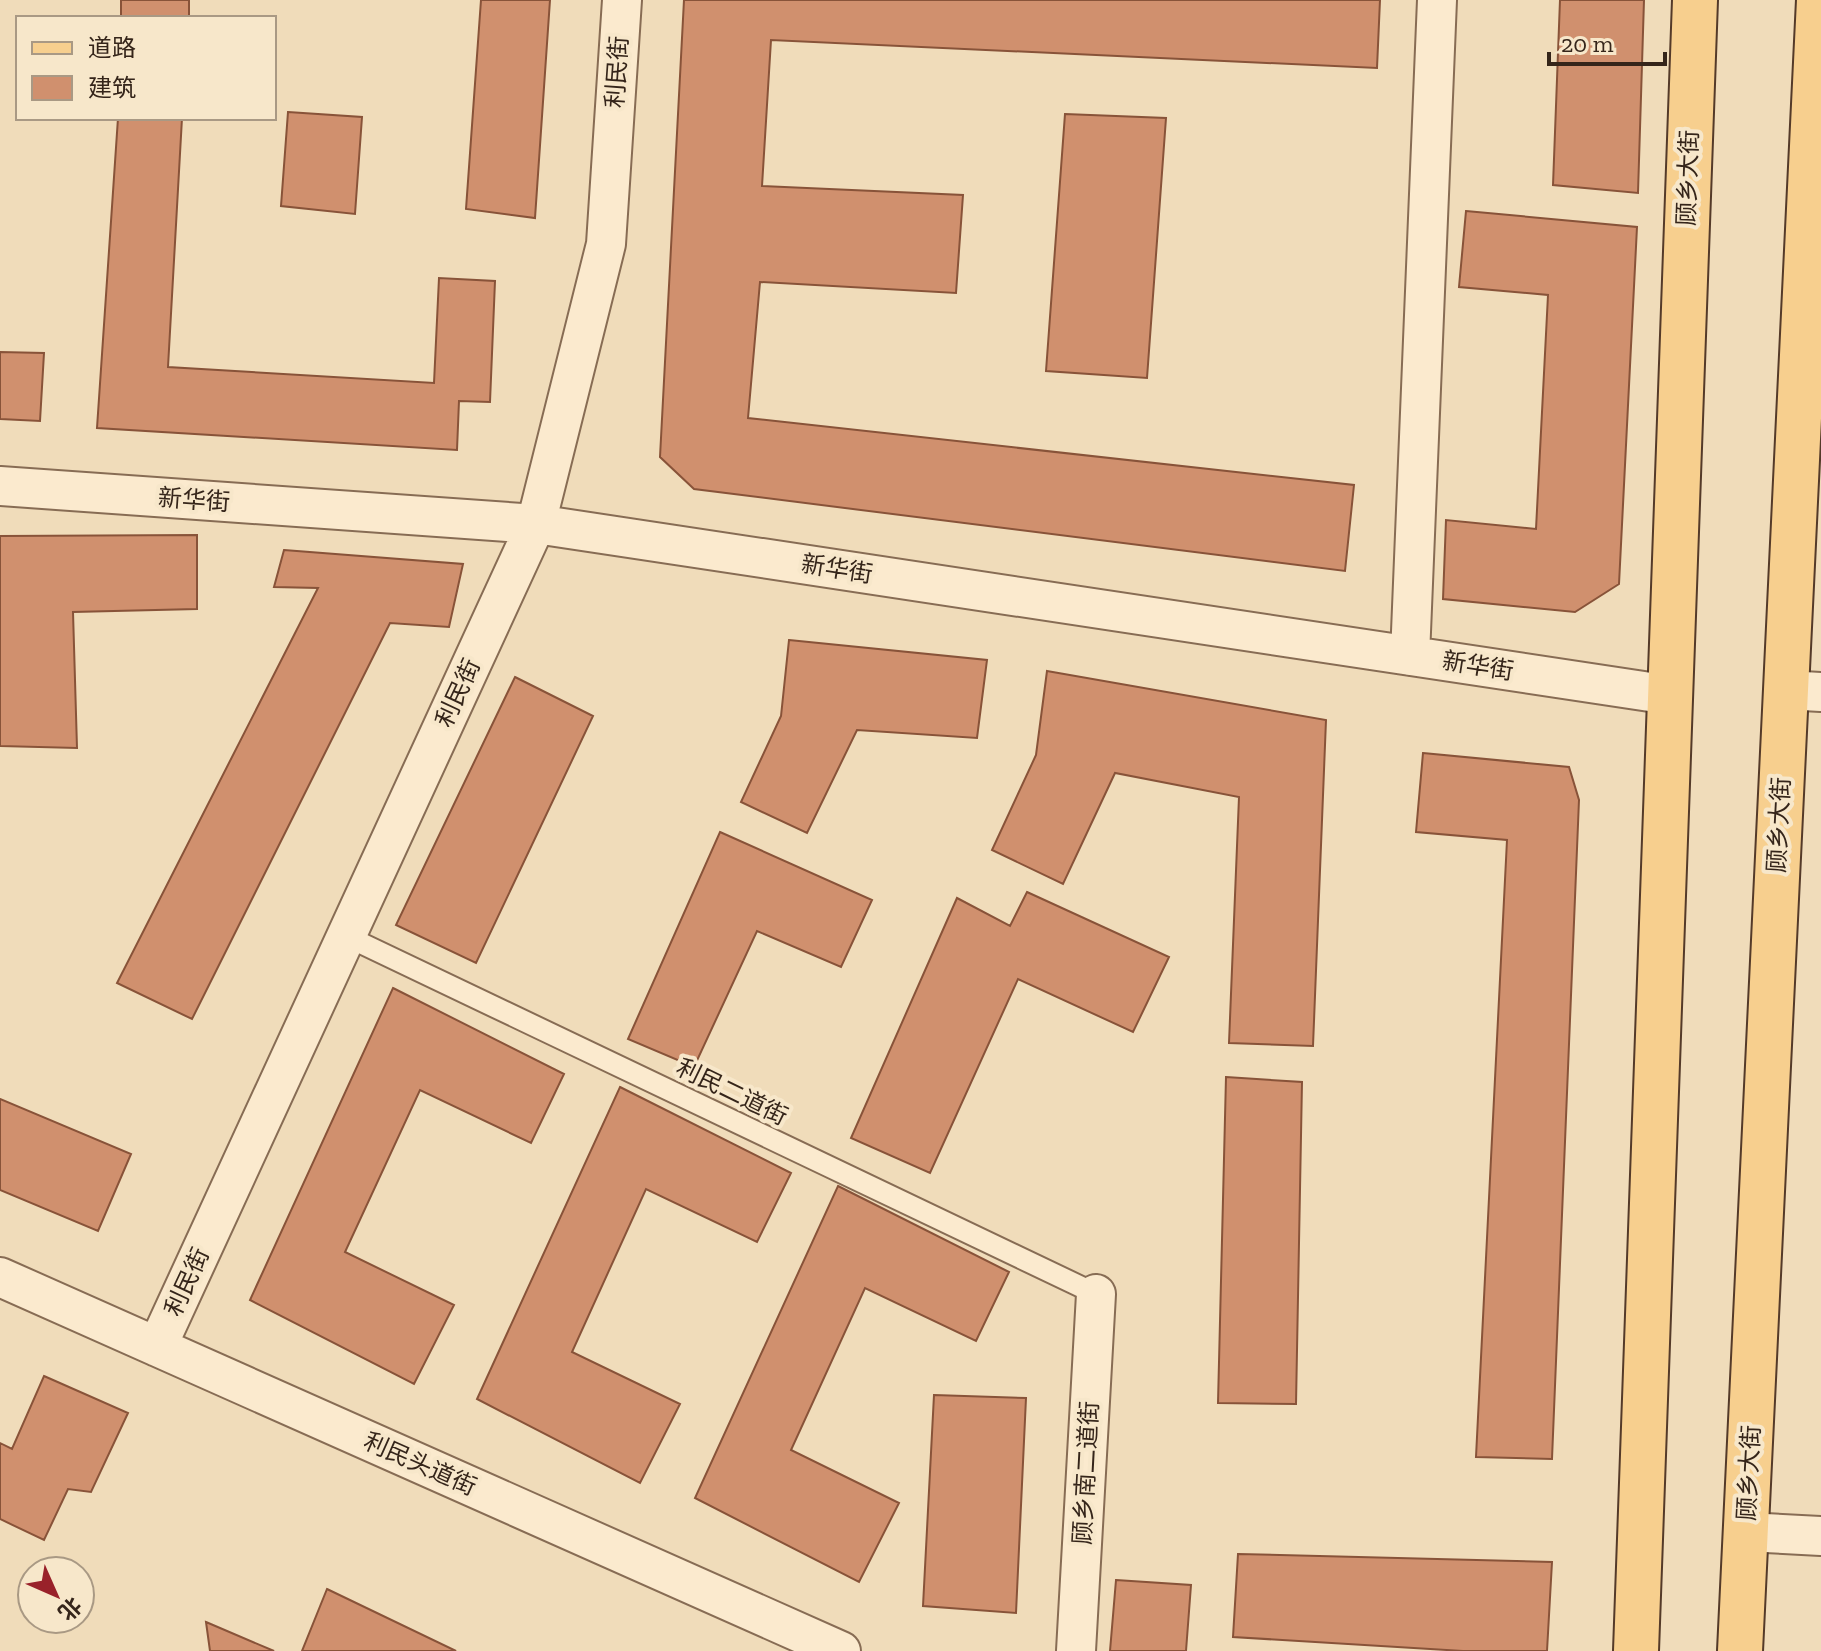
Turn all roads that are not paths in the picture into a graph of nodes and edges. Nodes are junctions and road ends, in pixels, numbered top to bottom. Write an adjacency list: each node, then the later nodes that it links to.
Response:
1 (622, 0): 6 (street, 利民街)
2 (1437, 0): 7 (street)
3 (1695, 0): 9 (main road, 顾乡大街)
4 (1819, 0): 8 (main road, 顾乡大街)
5 (0, 486): 6 (street, 新华街)
6 (536, 524): 7 (street, 新华街); 10 (street, 利民街)
7 (1410, 656): 9 (street, 新华街)
8 (1803, 691): 14 (main road, 顾乡大街)
9 (1670, 695): 18 (main road, 顾乡大街)
10 (346, 936): 12 (lane, 利民二道街); 13 (street, 利民街)
11 (0, 1277): 13 (street, 利民头道街)
12 (1096, 1294): 17 (street, 顾乡南二道街)
13 (157, 1347): 16 (street, 利民头道街)
14 (1746, 1532): 15 (street); 19 (main road, 顾乡大街)
15 (1821, 1536)
16 (841, 1651)
17 (1076, 1651)
18 (1636, 1651)
19 (1740, 1651)

